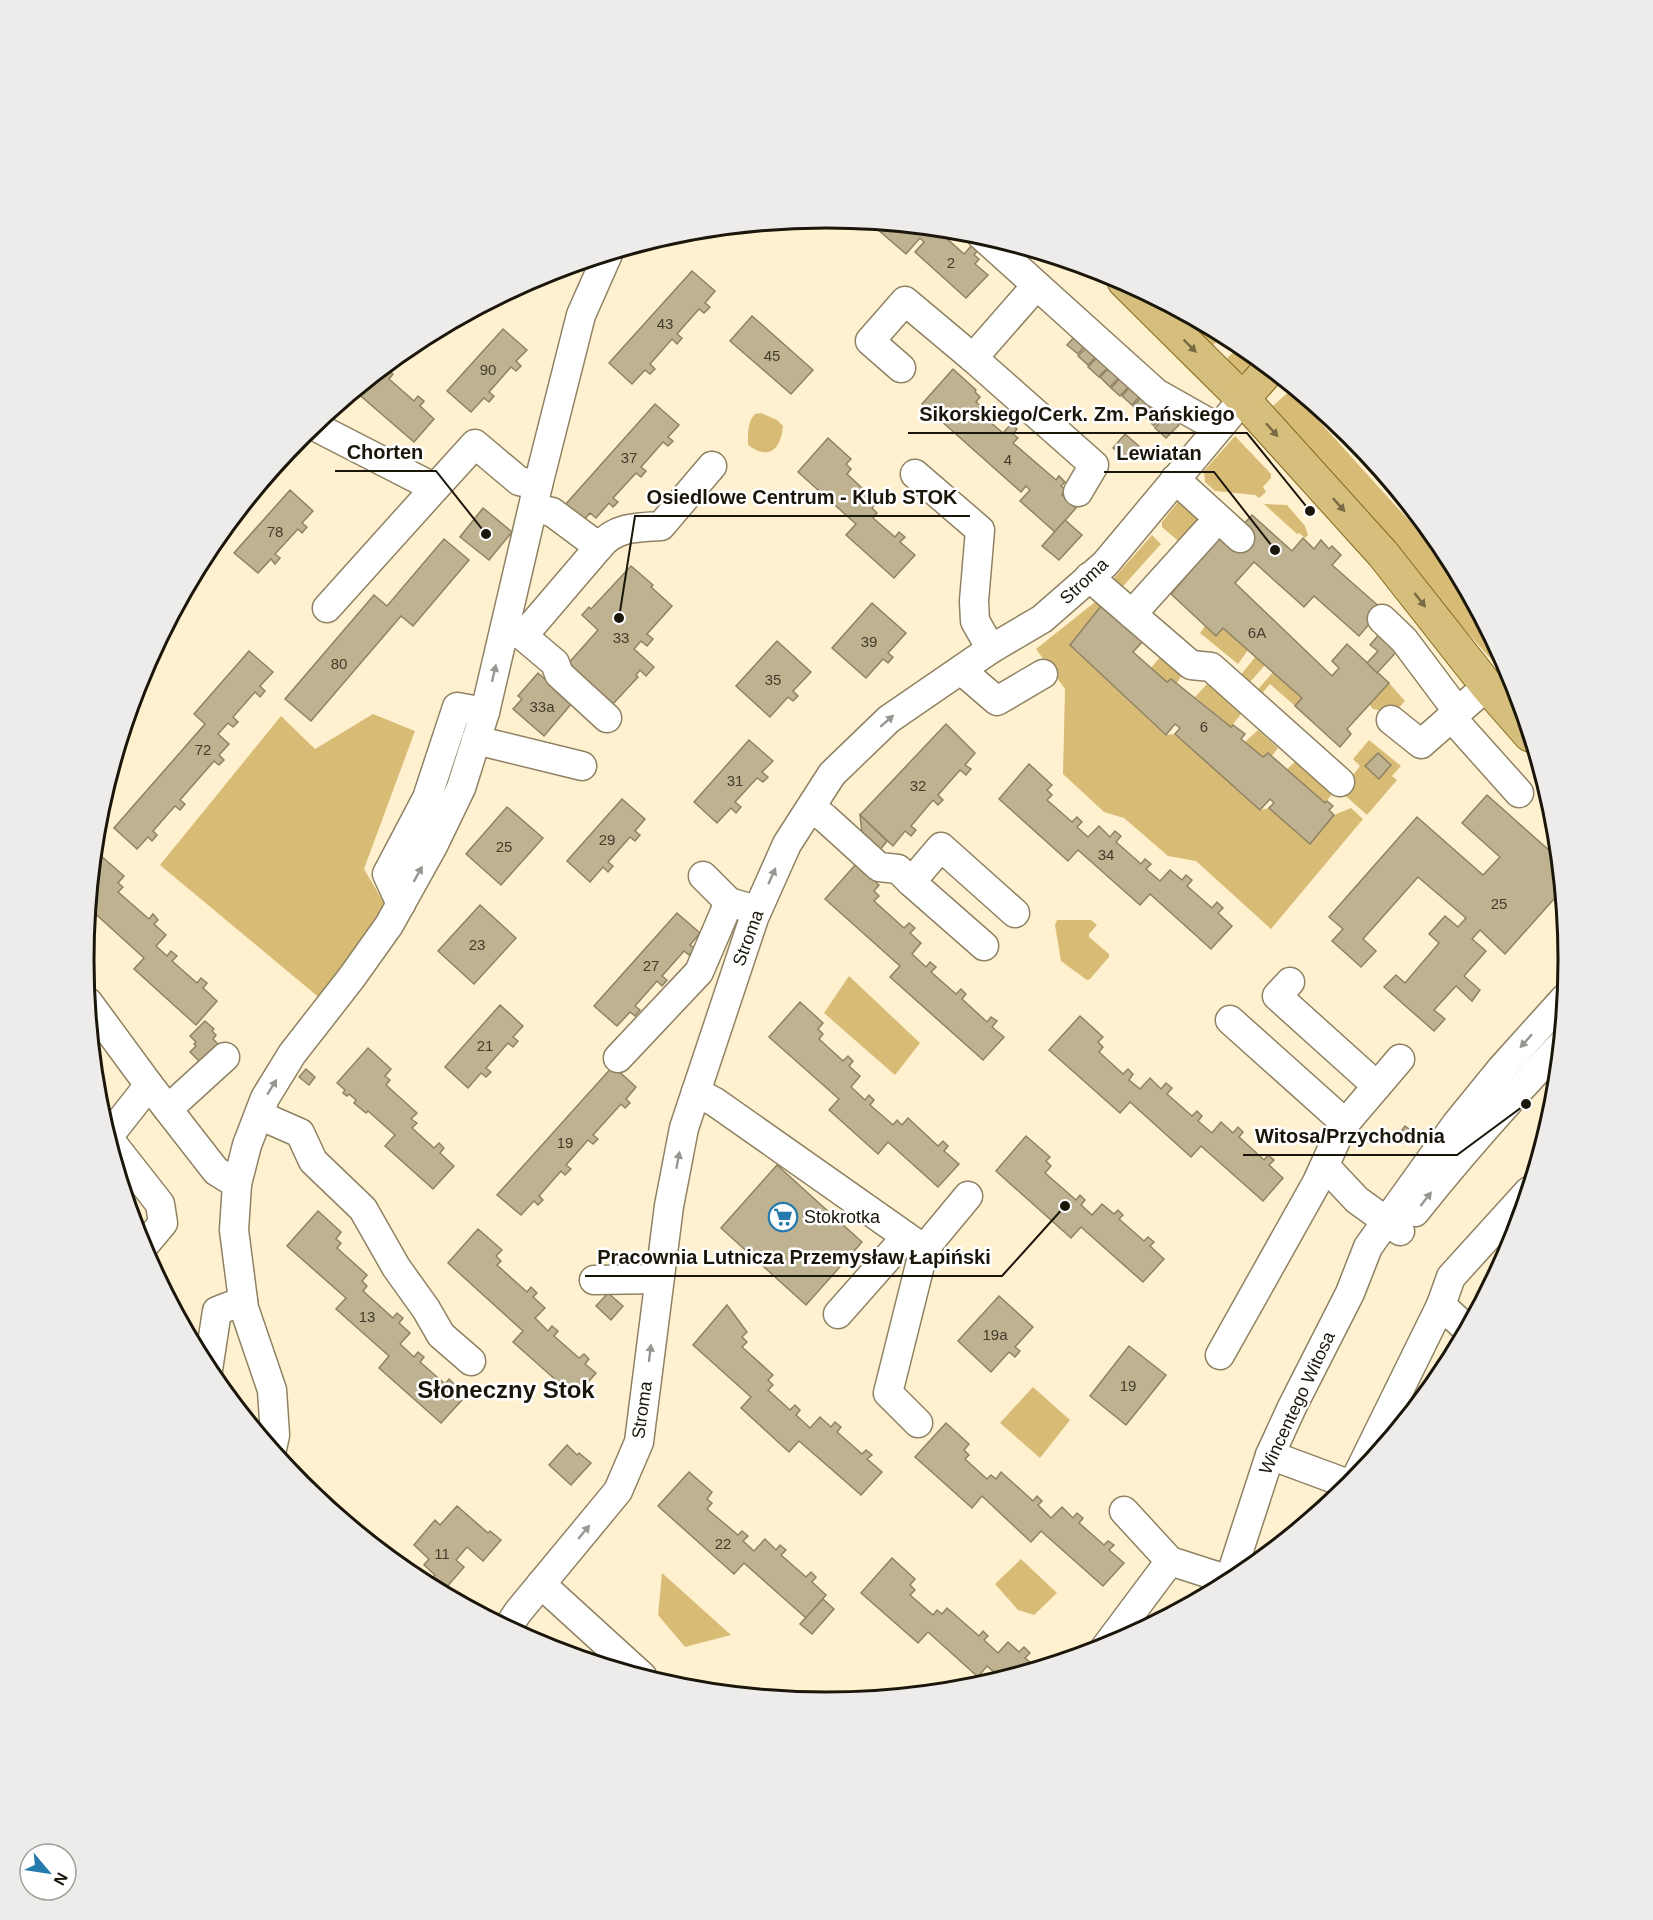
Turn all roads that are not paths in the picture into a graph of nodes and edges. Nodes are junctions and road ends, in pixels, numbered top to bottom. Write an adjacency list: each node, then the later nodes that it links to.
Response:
1 (995, 248): 3 (street)
2 (604, 263): 16 (street)
3 (1036, 286): 5 (street); 9 (street)
4 (1143, 300): 8 (main road, one-way to 8)
5 (973, 358): 6 (street); 15 (street)
6 (901, 368)
7 (1265, 374): 8 (main road)
8 (1243, 399): 9 (street, Stroma); 28 (main road, one-way to 28)
9 (1218, 428): 13 (street, Stroma)
10 (322, 430): 14 (street)
11 (712, 466): 19 (street)
12 (915, 474): 25 (street)
13 (1175, 479): 18 (street); 20 (street, Stroma)
14 (435, 488): 16 (street); 21 (street)
15 (1078, 492)
16 (535, 497): 19 (street); 24 (street)
17 (1207, 531): 22 (street)
18 (1240, 537)
19 (599, 547): 24 (street)
20 (1089, 577): 22 (street); 25 (street, Stroma)
21 (327, 608)
22 (1132, 614): 36 (street)
23 (1382, 619): 30 (street)
24 (514, 632): 29 (street, one-way to 24); 31 (street)
25 (991, 650): 26 (street, Stroma)
26 (961, 670): 27 (street); 38 (street, Stroma, one-way to 26)
27 (1043, 674)
28 (1488, 686): 30 (street); 33 (main road)
29 (485, 712): 34 (street); 42 (street)
30 (1455, 715): 32 (street); 37 (street)
31 (607, 718)
32 (1391, 720)
33 (1519, 722)
34 (476, 740): 35 (street); 42 (street, one-way to 34)
35 (582, 766)
36 (1340, 782)
37 (1519, 793)
38 (811, 808): 40 (street); 43 (street, Stroma, one-way to 38)
39 (703, 876): 41 (street)
40 (911, 882): 44 (street); 45 (street)
41 (729, 902): 43 (street); 52 (street)
42 (401, 904): 59 (street, one-way to 42)
43 (756, 911): 56 (street, Stroma)
44 (1015, 913)
45 (984, 946)
46 (1290, 982): 55 (street)
47 (1557, 1007): 66 (street, Wincentego Witosa, one-way to 66)
48 (97, 1014): 54 (street)
49 (1230, 1020): 58 (street)
50 (1552, 1055): 66 (street, Wincentego Witosa, one-way to 50)
51 (225, 1057): 57 (street)
52 (618, 1058)
53 (1400, 1059): 55 (street)
54 (149, 1085): 57 (street); 60 (street)
55 (1377, 1086): 58 (street)
56 (696, 1092): 68 (street); 69 (street, Stroma, one-way to 56)
57 (168, 1109): 63 (street)
58 (1346, 1123): 62 (street)
59 (254, 1127): 63 (street); 77 (street)
60 (115, 1129)
61 (120, 1154): 67 (street)
62 (1325, 1166): 66 (street); 76 (street)
63 (237, 1184): 71 (street)
64 (968, 1196): 68 (street)
65 (1516, 1205): 72 (street)
66 (1393, 1226): 81 (street, Wincentego Witosa)
67 (150, 1239)
68 (915, 1243): 73 (street); 78 (street)
69 (659, 1279): 70 (street); 87 (street, Stroma, one-way to 69)
70 (594, 1280)
71 (243, 1301): 75 (street); 79 (street)
72 (1441, 1305): 74 (street); 80 (street)
73 (838, 1314)
74 (1461, 1324)
75 (211, 1355)
76 (1220, 1355)
77 (471, 1361)
78 (918, 1423)
79 (274, 1441)
80 (1367, 1453)
81 (1270, 1455): 82 (street); 85 (street, Wincentego Witosa)
82 (1341, 1480)
83 (1124, 1511): 84 (street)
84 (1170, 1561): 86 (street); 89 (street)
85 (1232, 1570)
86 (1218, 1578)
87 (541, 1584): 88 (street, Stroma); 90 (street)
88 (512, 1621)
89 (1117, 1631)
90 (630, 1665)

